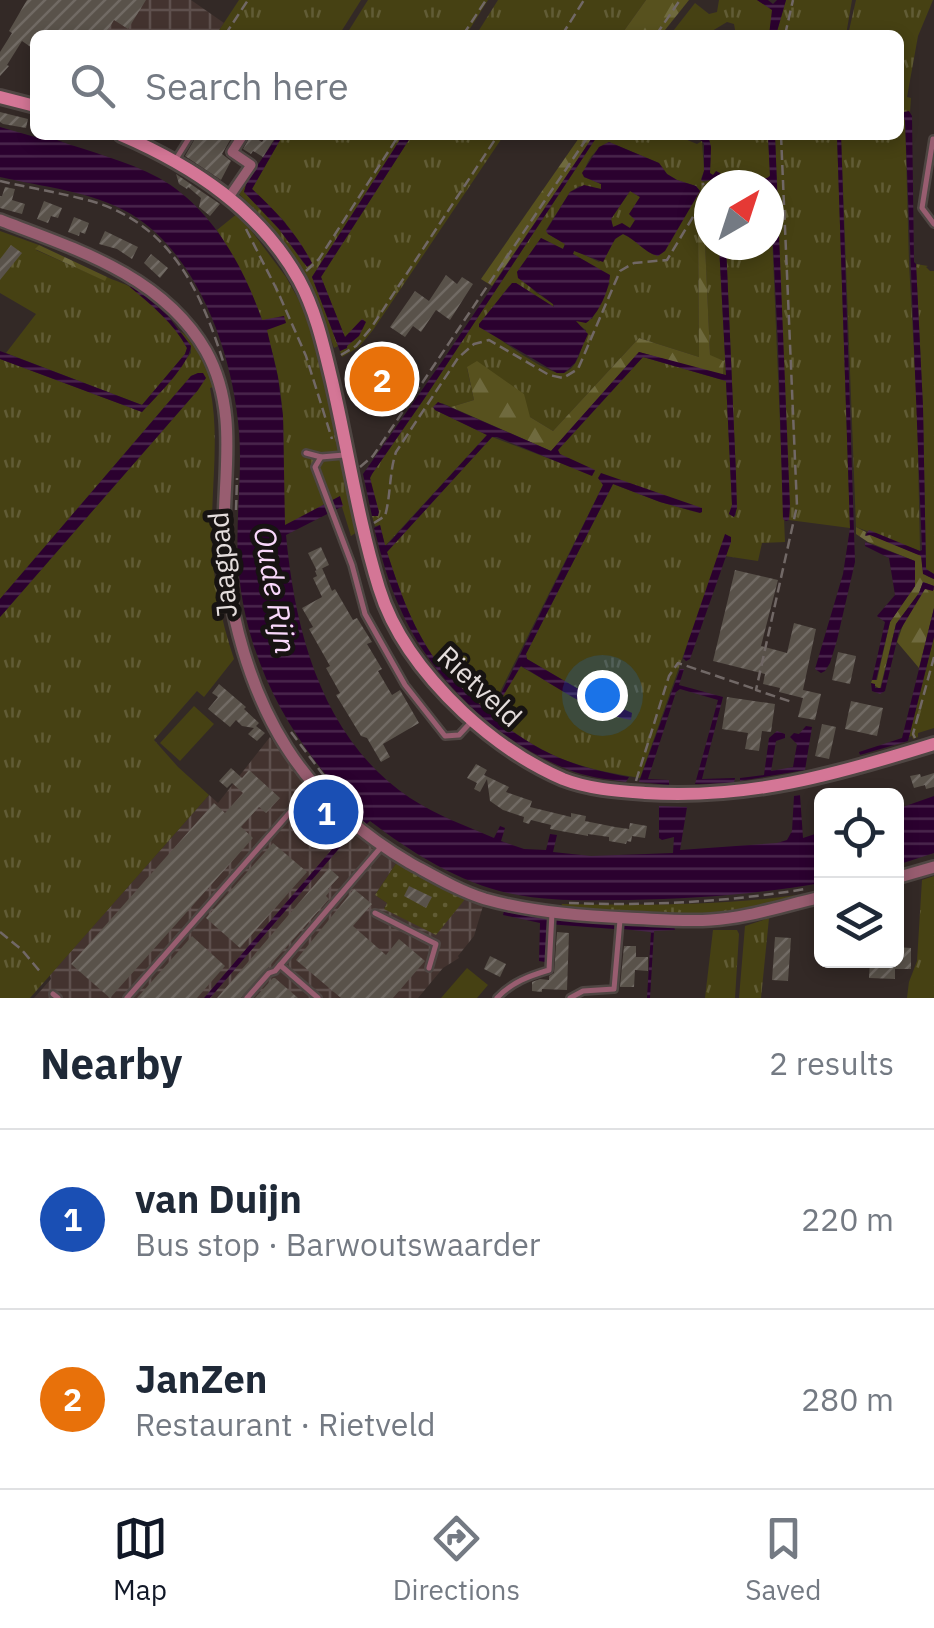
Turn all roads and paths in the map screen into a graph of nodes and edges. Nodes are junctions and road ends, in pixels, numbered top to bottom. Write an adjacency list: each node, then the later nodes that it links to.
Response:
1 (248, 0): 6 (path)
2 (486, 0): 7 (path)
3 (584, 0): 8 (path)
4 (680, 0): 9 (path)
5 (793, 0): 10 (path)
6 (229, 30)
7 (466, 30)
8 (565, 30)
9 (659, 30)
10 (786, 30)
11 (0, 97): 12 (main road)
12 (30, 105)
13 (933, 139): 27 (lane)
14 (131, 140): 21 (main road, Rietveld)
15 (188, 140): 21 (lane)
16 (239, 140): 23 (street)
17 (396, 140): 28 (path)
18 (495, 140): 29 (path)
19 (586, 140): 35 (path)
20 (781, 140): 41 (path)
21 (174, 161): 23 (main road, Rietveld)
22 (0, 181): 30 (path)
23 (233, 200): 32 (main road, Rietveld)
24 (694, 215): 37 (path)
25 (0, 220): 47 (street)
26 (242, 221): 32 (path)
27 (934, 224)
28 (300, 264)
29 (342, 354)
30 (226, 373)
31 (306, 452): 33 (lane)
32 (342, 454): 33 (lane); 35 (main road, Rietveld)
33 (321, 457): 39 (lane)
34 (237, 468): 36 (path, Jaagpad)
35 (350, 472): 37 (main road, Rietveld)
36 (235, 517)
37 (363, 526): 38 (main road, Rietveld)
38 (379, 589): 39 (lane); 43 (main road, Rietveld)
39 (360, 596): 43 (lane)
40 (934, 657): 45 (path)
41 (756, 690): 42 (path); 48 (path)
42 (792, 702)
43 (472, 720): 46 (main road, Rietveld)
44 (288, 728): 49 (path)
45 (913, 734)
46 (934, 744)
47 (314, 785): 50 (street); 63 (lane)
48 (635, 787)
49 (339, 795)
50 (382, 846): 57 (street); 60 (lane)
51 (934, 867): 52 (street)
52 (904, 876)
53 (806, 889): 55 (path)
54 (814, 899): 58 (street)
55 (571, 903)
56 (374, 913): 61 (lane)
57 (552, 914): 58 (street); 66 (lane)
58 (620, 917): 67 (lane)
59 (0, 932): 62 (path)
60 (278, 968): 64 (lane); 65 (lane)
61 (428, 968)
62 (42, 974)
63 (127, 998)
64 (246, 998)
65 (318, 998)
66 (497, 998)
67 (570, 998)

